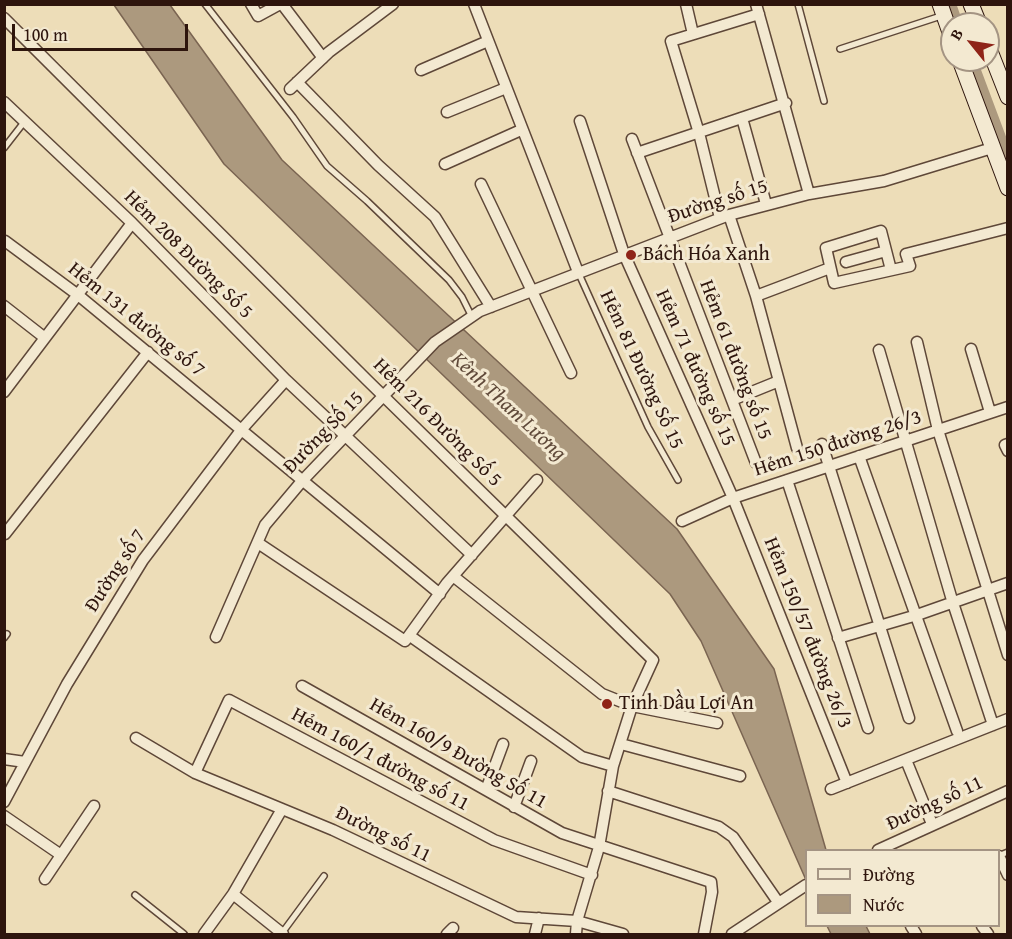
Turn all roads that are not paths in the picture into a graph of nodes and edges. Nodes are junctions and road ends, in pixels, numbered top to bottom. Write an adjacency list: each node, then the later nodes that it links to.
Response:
1 (205, 4): 54 (lane)
2 (251, 4): 3 (street)
3 (281, 4): 14 (street)
4 (393, 4): 14 (street)
5 (474, 4): 12 (street)
6 (686, 4): 11 (street)
7 (798, 4): 20 (lane)
8 (758, 9): 11 (street); 22 (street)
9 (941, 10): 13 (lane)
10 (4, 18): 64 (street, Hẻm 216 Đường Số 5)
11 (693, 34): 28 (street)
12 (489, 41): 15 (street); 18 (street)
13 (840, 49)
14 (322, 58): 53 (street)
15 (421, 70)
16 (964, 72): 31 (street)
17 (998, 72): 19 (street)
18 (506, 88): 23 (street); 27 (street)
19 (1008, 97)
20 (824, 101)
21 (4, 102): 25 (street, Hẻm 208 Đường Số 5)
22 (786, 104): 24 (street); 36 (street)
23 (447, 112)
24 (742, 118): 28 (street); 37 (street)
25 (25, 121): 30 (lane); 39 (street, Hẻm 208 Đường Số 5)
26 (580, 121): 44 (street, Hẻm 71 đường số 15)
27 (521, 130): 33 (street); 48 (street)
28 (699, 133): 32 (street); 38 (street)
29 (632, 139): 32 (street, Hẻm 61 đường số 15)
30 (4, 148)
31 (992, 148): 35 (street); 36 (street, Đường số 15)
32 (637, 153): 41 (street, Hẻm 61 đường số 15)
33 (445, 164)
34 (481, 184): 49 (street)
35 (1008, 188)
36 (809, 194): 37 (street, Đường số 15)
37 (766, 204): 38 (street, Đường số 15)
38 (724, 216): 41 (street, Đường số 15); 51 (street)
39 (132, 223): 50 (street); 61 (street, Hẻm 208 Đường Số 5)
40 (1008, 228): 47 (street)
41 (669, 237): 44 (street, Đường số 15); 65 (street, Hẻm 61 đường số 15)
42 (5, 241): 50 (street, Hẻm 131 đường số 7)
43 (886, 251): 45 (street); 46 (street); 47 (street)
44 (624, 254): 48 (street, Đường số 15); 83 (street, Hẻm 71 đường số 15)
45 (846, 262)
46 (830, 267): 47 (street); 51 (street)
47 (891, 270)
48 (578, 272): 49 (street, Đường số 15); 80 (lane, Hẻm 81 Đường Số 15)
49 (534, 290): 53 (street, Đường số 15); 60 (street)
50 (78, 295): 55 (street); 59 (street, Hẻm 131 đường số 7)
51 (756, 296): 62 (street)
52 (4, 306): 55 (street)
53 (491, 307): 54 (street, Đường số 15)
54 (468, 319): 64 (street, Đường Số 15)
55 (45, 338): 63 (street)
56 (917, 342): 69 (street)
57 (971, 349): 67 (street)
58 (879, 350): 71 (street)
59 (148, 352): 68 (street, Hẻm 131 đường số 7); 86 (street)
60 (572, 373)
61 (286, 380): 68 (street, Đường số 7); 70 (street, Hẻm 208 Đường Số 5)
62 (779, 381): 65 (street); 74 (street)
63 (5, 391)
64 (384, 396): 70 (street, Đường Số 15); 84 (street, Hẻm 216 Đường Số 5)
65 (732, 400): 77 (street, Hẻm 61 đường số 15)
66 (1008, 406): 67 (street, Hẻm 150 đường 26/3)
67 (990, 412): 69 (street, Hẻm 150 đường 26/3)
68 (242, 429): 82 (street, Hẻm 131 đường số 7); 114 (street, Đường số 7)
69 (938, 430): 71 (street, Hẻm 150 đường 26/3); 91 (street)
70 (345, 435): 82 (street, Đường Số 15); 88 (street, Hẻm 208 Đường Số 5)
71 (907, 441): 76 (street, Hẻm 150 đường 26/3); 93 (street)
72 (822, 444): 78 (street)
73 (1008, 444): 75 (street)
74 (797, 448)
75 (1008, 451)
76 (859, 456): 78 (street, Hẻm 150 đường 26/3); 94 (street)
77 (756, 463)
78 (830, 465): 81 (street, Hẻm 150 đường 26/3); 95 (street)
79 (537, 480): 84 (street)
80 (678, 480)
81 (787, 480): 83 (street, Hẻm 150 đường 26/3); 97 (street)
82 (302, 481): 87 (street, Đường Số 15); 92 (street, Hẻm 131 đường số 7)
83 (734, 498): 85 (street, Hẻm 150 đường 26/3); 118 (street, Hẻm 150/57 đường 26/3)
84 (505, 516): 88 (street); 101 (street, Hẻm 216 Đường Số 5)
85 (682, 521)
86 (5, 534)
87 (258, 543): 96 (street, Đường Số 15); 98 (street)
88 (472, 555): 89 (street)
89 (453, 576): 92 (street); 101 (street)
90 (1008, 583): 91 (street)
91 (987, 591): 93 (street); 99 (street)
92 (440, 594): 98 (street)
93 (952, 600): 94 (street); 105 (street)
94 (917, 615): 95 (street); 107 (street)
95 (878, 625): 97 (street); 102 (street)
96 (216, 637)
97 (838, 638): 106 (street)
98 (407, 639): 115 (street)
99 (1008, 656)
100 (302, 686): 120 (street, Hẻm 160/9 Đường Số 11)
101 (632, 706): 104 (street); 110 (street, Hẻm 216 Đường Số 5)
102 (909, 718)
103 (1008, 719): 105 (street)
104 (717, 723)
105 (993, 725): 112 (street)
106 (868, 728)
107 (957, 731)
108 (136, 738): 116 (street, Đường số 11)
109 (504, 744): 120 (street)
110 (621, 744): 115 (street, Hẻm 216 Đường Số 5); 117 (street)
111 (4, 759): 114 (street)
112 (906, 760): 118 (street); 128 (street)
113 (531, 761): 125 (street)
114 (25, 762): 123 (street, Đường số 7)
115 (614, 766): 121 (street, Hẻm 216 Đường Số 5)
116 (195, 773): 126 (street, Đường số 11); 133 (street, Hẻm 160/1 đường số 11)
117 (740, 776)
118 (847, 783): 119 (street)
119 (831, 789)
120 (486, 790): 125 (street, Hẻm 160/9 Đường Số 11)
121 (608, 791): 129 (street, Hẻm 216 Đường Số 5); 140 (street)
122 (1008, 791): 128 (street, Đường số 11)
123 (4, 801)
124 (94, 806): 131 (street)
125 (514, 807): 129 (street, Hẻm 160/9 Đường Số 11)
126 (282, 809): 138 (street); 141 (street, Đường số 11)
127 (4, 816): 131 (street)
128 (933, 824): 130 (street, Đường số 11)
129 (599, 847): 133 (street, Hẻm 216 Đường Số 5); 149 (street, Hẻm 160/9 Đường Số 11)
130 (880, 849)
131 (61, 855): 136 (street)
132 (1000, 858): 134 (street)
133 (592, 875): 142 (street, Hẻm 216 Đường Số 5)
134 (1008, 875)
135 (324, 876): 145 (lane)
136 (45, 879)
137 (805, 886): 140 (street)
138 (232, 894): 144 (street); 145 (street)
139 (135, 895): 143 (lane)
140 (778, 902): 150 (street)
141 (539, 918): 142 (street, Đường số 11); 146 (street)
142 (577, 921): 147 (street, Hẻm 216 Đường Số 5); 148 (street, Đường số 11)
143 (184, 934)
144 (204, 934)
145 (283, 934)
146 (535, 934)
147 (576, 934)
148 (623, 934)
149 (704, 934)
150 (732, 934)

